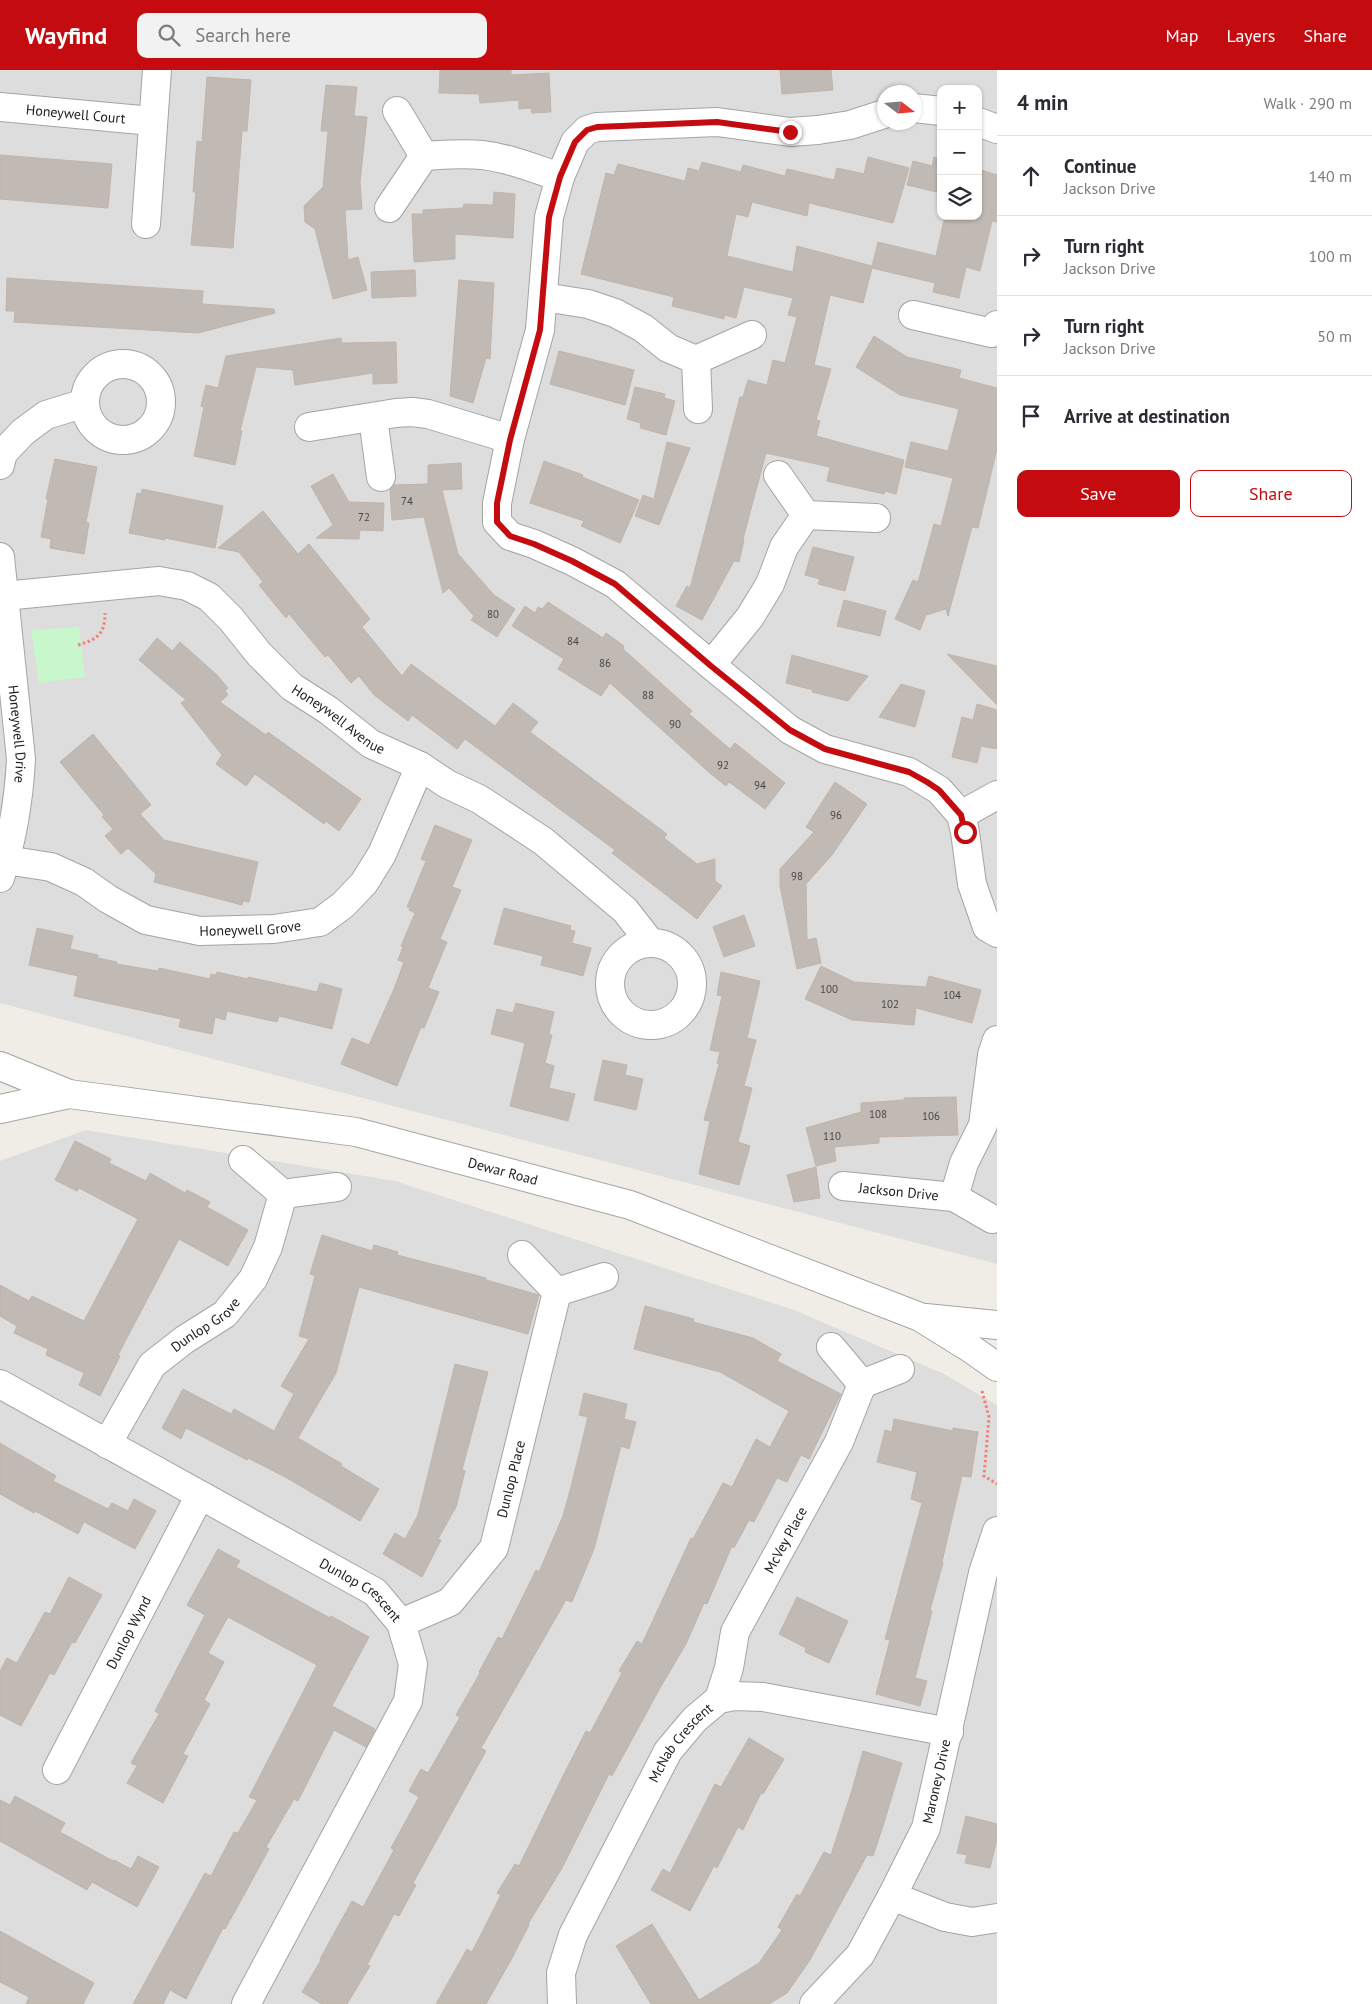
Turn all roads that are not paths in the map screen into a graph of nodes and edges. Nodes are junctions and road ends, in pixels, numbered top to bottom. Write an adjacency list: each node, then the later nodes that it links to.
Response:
1 (157, 70): 7 (street)
2 (0, 107): 7 (street, Honeywell Court)
3 (922, 109): 4 (street)
4 (937, 110)
5 (397, 111): 10 (street)
6 (877, 116): 11 (street)
7 (152, 121): 13 (street)
8 (982, 123): 9 (street)
9 (997, 129)
10 (424, 156): 11 (street); 12 (street)
11 (560, 177): 14 (street)
12 (389, 208)
13 (146, 224)
14 (544, 297): 18 (street); 23 (street)
15 (913, 315): 16 (street)
16 (995, 334)
17 (752, 335): 18 (street)
18 (696, 360): 20 (street)
19 (85, 404): 24 (street)
20 (698, 409)
21 (373, 418): 22 (street); 23 (street); 26 (street)
22 (309, 427)
23 (510, 440): 31 (street)
24 (1, 456)
25 (778, 475): 27 (street)
26 (381, 477)
27 (806, 515): 28 (street); 31 (street)
28 (876, 518)
29 (0, 557): 30 (street, Honeywell Drive)
30 (4, 596): 32 (street, Honeywell Drive); 33 (street, Honeywell Avenue)
31 (711, 666): 35 (street)
32 (10, 759): 36 (street, Honeywell Drive)
33 (420, 766): 36 (street, Honeywell Grove); 38 (street, Honeywell Avenue)
34 (997, 795): 35 (street)
35 (961, 815): 37 (street)
36 (3, 869)
37 (997, 933)
38 (650, 942)
39 (997, 1040): 48 (street, Jackson Drive)
40 (0, 1066): 41 (street, Dewar Road); 42 (street)
41 (69, 1094): 43 (street, Dewar Road); 53 (street, Dewar Road)
42 (0, 1096)
43 (0, 1109)
44 (243, 1160): 47 (street)
45 (843, 1186): 48 (street, Jackson Drive)
46 (337, 1187): 47 (street)
47 (283, 1194): 60 (street, Dunlop Grove)
48 (954, 1197): 49 (street, Jackson Drive)
49 (992, 1219)
50 (522, 1255): 52 (street)
51 (604, 1277): 52 (street)
52 (557, 1292): 63 (street, Dunlop Place)
53 (920, 1317): 54 (street, Dewar Road); 57 (street, Dewar Road)
54 (997, 1326)
55 (831, 1347): 59 (street)
56 (900, 1369): 59 (street)
57 (989, 1375)
58 (0, 1384): 60 (street, Dunlop Crescent)
59 (862, 1384): 64 (street, McVey Place)
60 (106, 1444): 61 (street, Dunlop Crescent)
61 (200, 1495): 63 (street, Dunlop Crescent); 66 (street, Dunlop Wynd)
62 (997, 1531): 65 (street, Maroney Drive)
63 (401, 1623): 69 (street, Dunlop Crescent)
64 (720, 1699): 65 (street, McNab Crescent); 70 (street, McNab Crescent)
65 (949, 1732): 67 (street, Maroney Drive)
66 (57, 1770)
67 (892, 1896): 68 (street); 71 (street, Maroney Drive)
68 (997, 1918)
69 (246, 2004)
70 (562, 2004)
71 (814, 2004)

